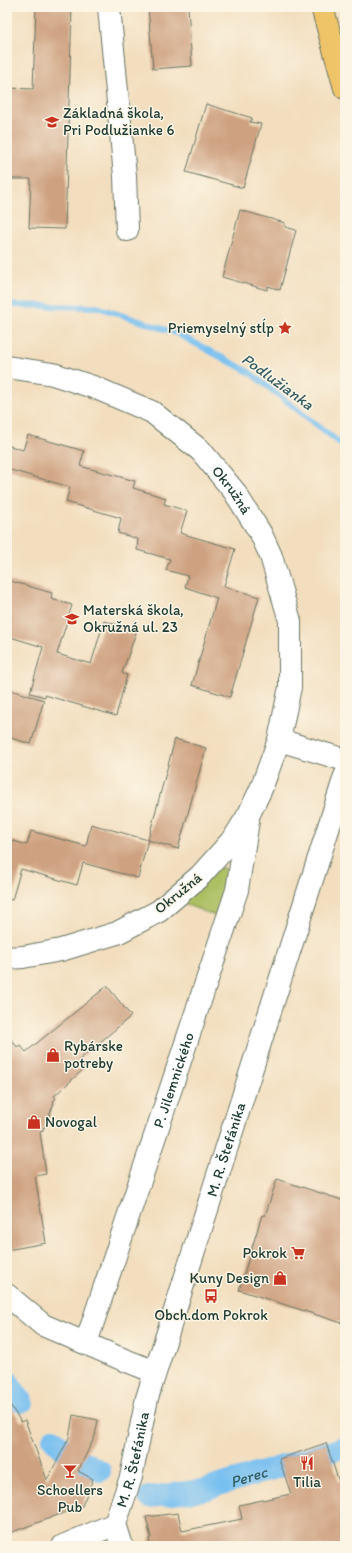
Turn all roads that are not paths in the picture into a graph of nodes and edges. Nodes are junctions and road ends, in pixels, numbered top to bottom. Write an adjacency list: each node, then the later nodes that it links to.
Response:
1 (108, 7): 4 (street)
2 (322, 7): 3 (main road)
3 (345, 88)
4 (127, 230)
5 (7, 367): 6 (street, Okružná)
6 (279, 740): 7 (street); 9 (street, Okružná)
7 (345, 760)
8 (345, 776): 13 (street, M. R. Štefánika)
9 (249, 814): 10 (street, Okružná); 12 (street, P. Jilemnického)
10 (7, 958)
11 (7, 1295): 12 (street)
12 (86, 1343): 13 (street)
13 (155, 1372): 14 (street, M. R. Štefánika)
14 (115, 1524): 15 (street); 16 (street)
15 (64, 1546)
16 (122, 1546)

